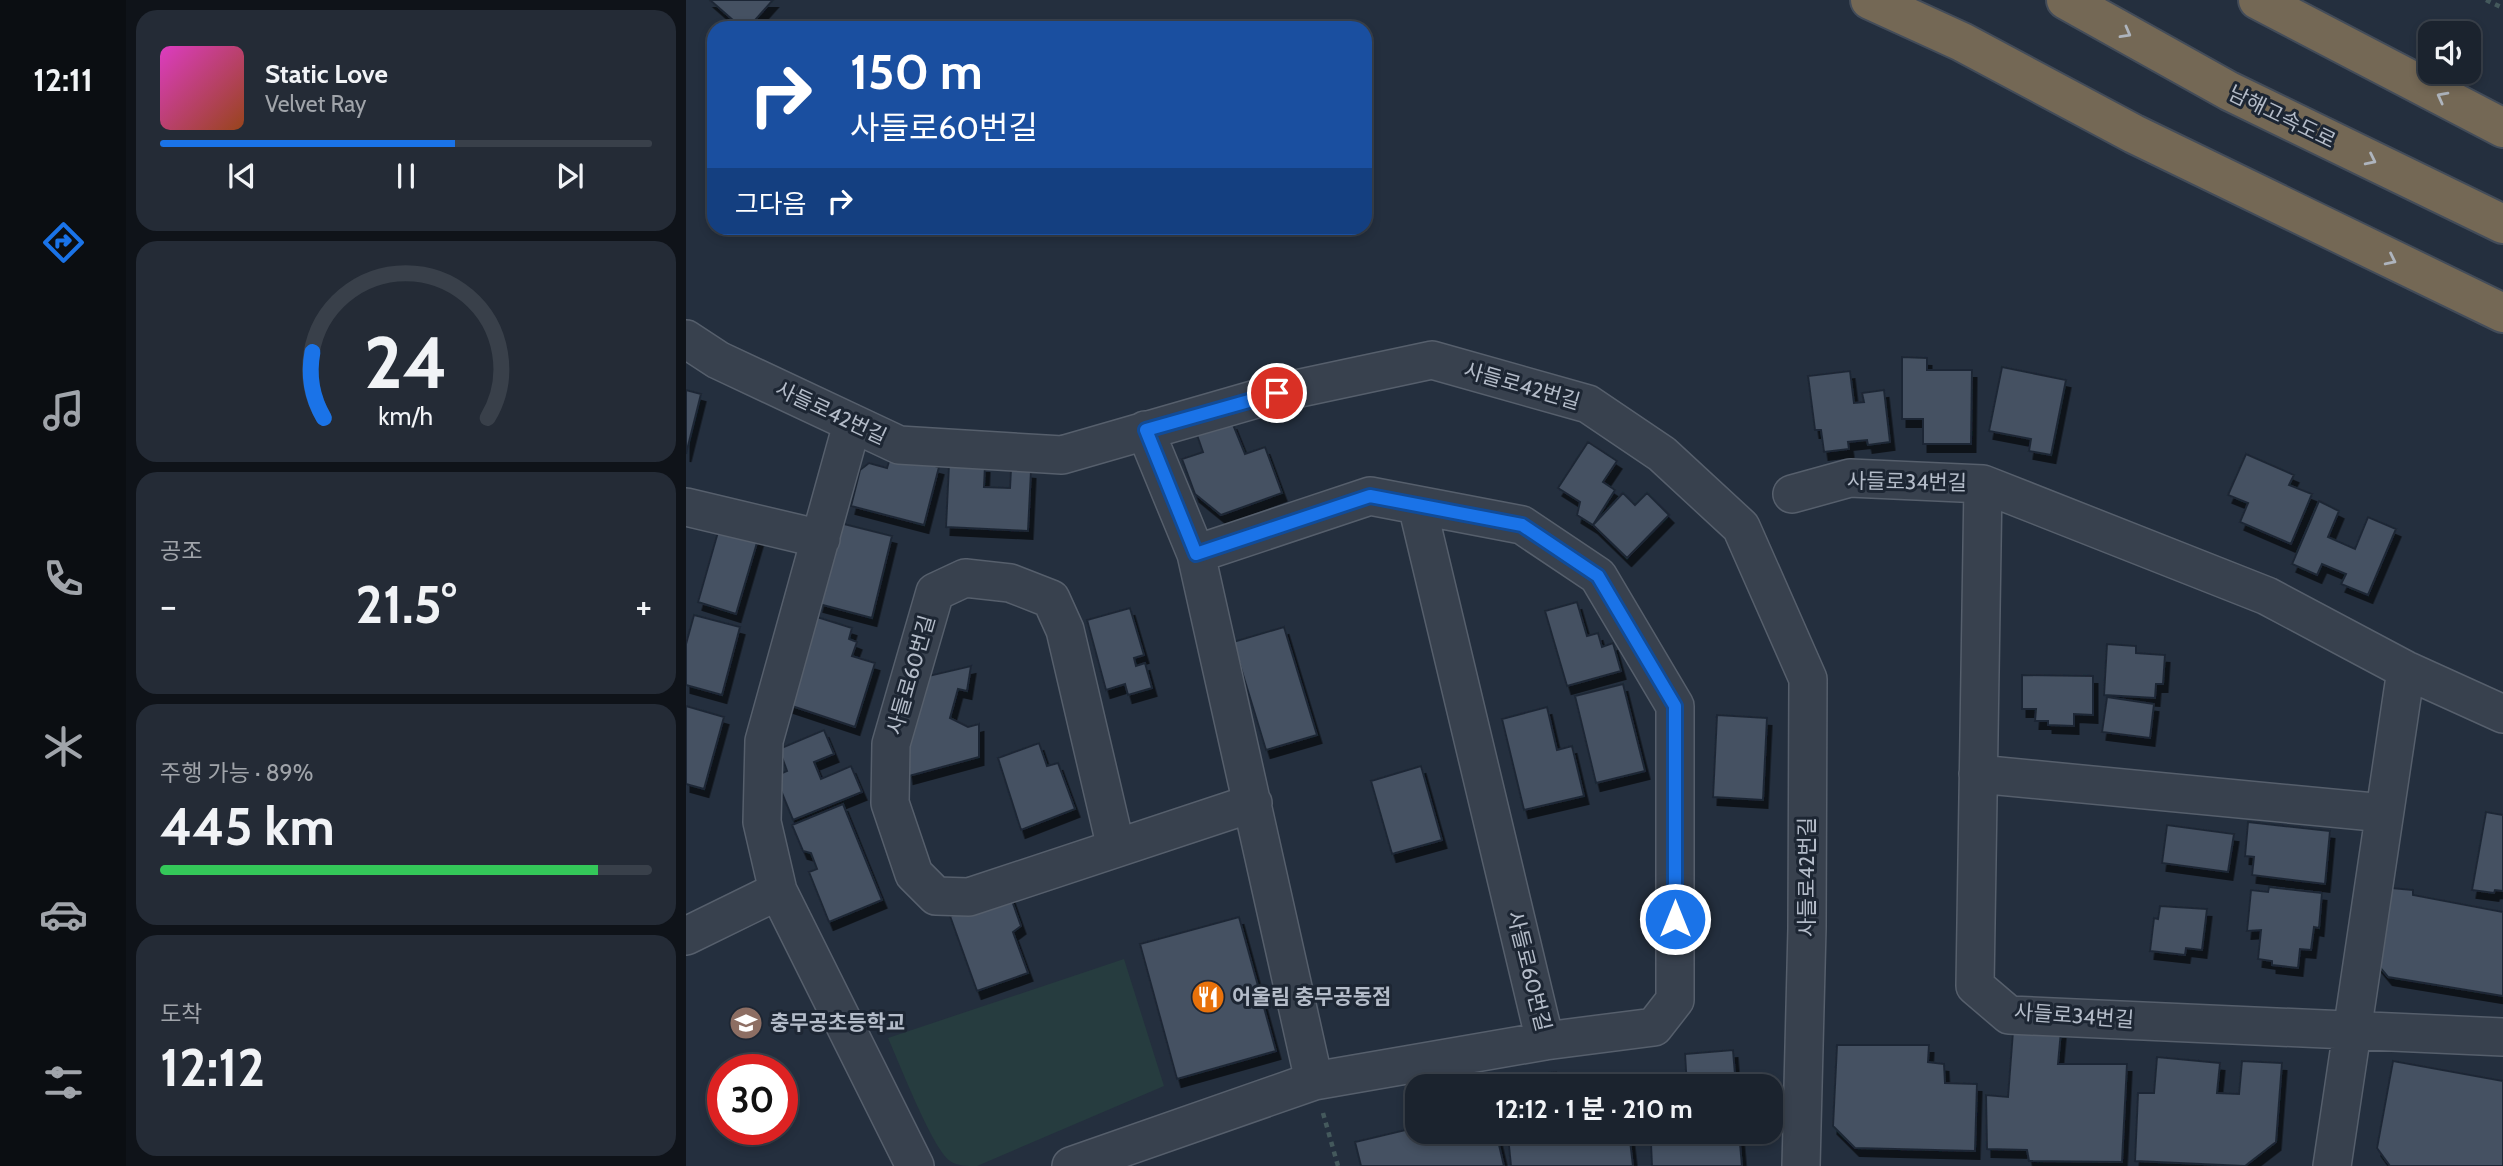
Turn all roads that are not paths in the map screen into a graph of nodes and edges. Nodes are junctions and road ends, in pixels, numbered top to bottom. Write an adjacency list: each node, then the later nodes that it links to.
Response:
1 (1870, 0): 7 (highway)
2 (1930, 0): 7 (highway)
3 (2066, 0): 6 (highway, 남해고속도로, one-way to 6)
4 (2258, 0): 5 (highway, one-way to 4)
5 (2503, 128)
6 (2503, 224)
7 (2354, 242): 8 (highway, one-way to 8)
8 (2503, 313)
9 (686, 340): 10 (street, 사들로42번길)
10 (852, 424): 11 (street, 사들로42번길); 16 (street)
11 (1146, 430): 17 (street); 32 (street, 사들로42번길)
12 (1983, 484): 13 (street, 사들로34번길); 18 (street, 사들로34번길); 20 (street, 사들로34번길)
13 (1792, 494)
14 (1417, 505): 17 (street, 사들로60번길); 28 (street, 사들로60번길); 28 (street, 사들로60번길)
15 (686, 507): 16 (street)
16 (821, 539): 24 (street)
17 (1196, 554): 21 (street)
18 (2406, 670): 19 (street, 사들로34번길); 22 (street)
19 (2503, 714)
20 (1978, 774): 22 (street); 26 (street, 사들로34번길)
21 (1253, 803): 23 (street, 사들로60번길); 29 (street)
22 (2384, 813): 26 (street)
23 (1116, 848): 23 (street, 사들로60번길)
24 (778, 891): 25 (street); 30 (street)
25 (686, 936)
26 (2352, 1029): 27 (street, 사들로34번길); 33 (street)
27 (2503, 1038)
28 (1545, 1041): 29 (street)
29 (1314, 1081): 31 (street)
30 (915, 1166)
31 (1071, 1166)
32 (1801, 1166)
33 (2332, 1166)

